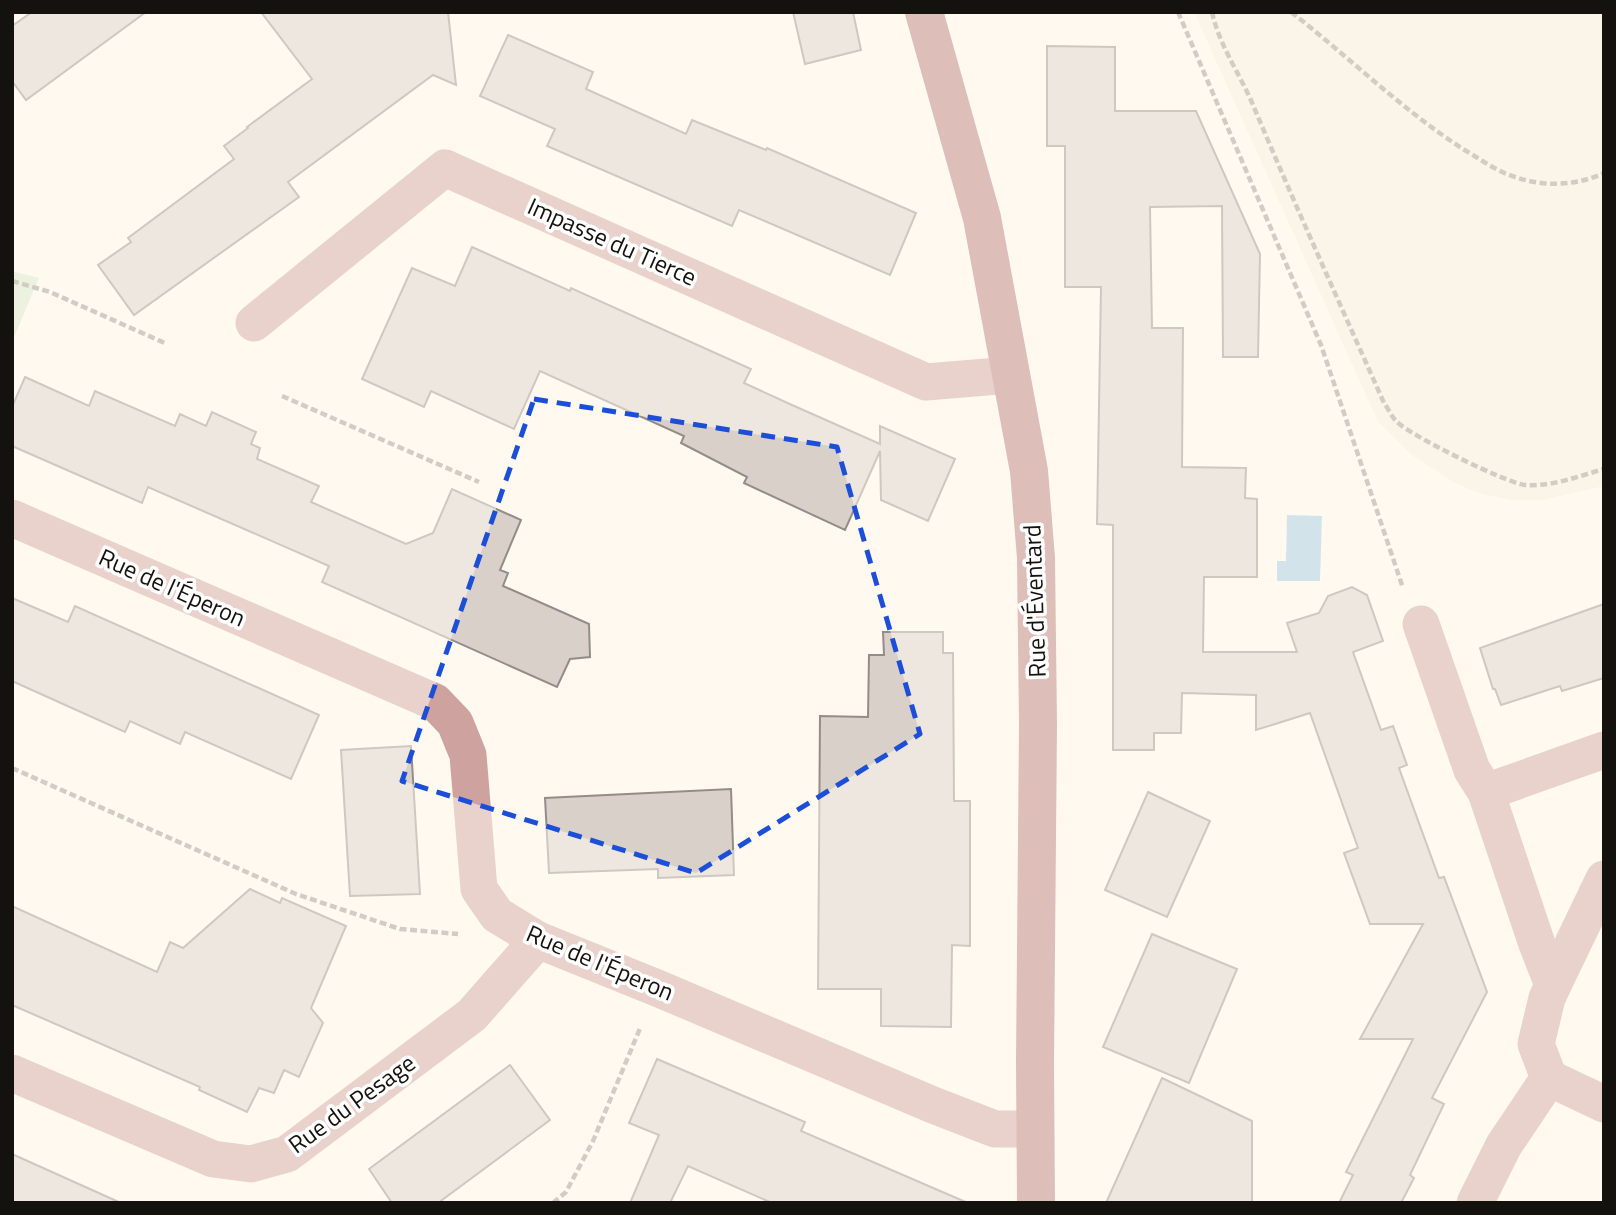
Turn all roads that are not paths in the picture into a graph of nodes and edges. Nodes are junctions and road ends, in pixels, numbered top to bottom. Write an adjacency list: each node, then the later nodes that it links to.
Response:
1 (924, 12): 3 (street, Rue d'Éventard)
2 (254, 323): 3 (street, Impasse du Tierce)
3 (1011, 375): 14 (street, Rue d'Éventard)
4 (12, 518): 9 (street, Rue de l'Éperon)
5 (1421, 624): 7 (street)
6 (1604, 750): 7 (street)
7 (1486, 792): 10 (street)
8 (1604, 878): 10 (street)
9 (538, 940): 11 (street, Rue du Pesage); 14 (street, Rue de l'Éperon)
10 (1553, 985): 12 (street)
11 (12, 1073)
12 (1549, 1078): 13 (street); 16 (street)
13 (1604, 1104)
14 (1035, 1129): 15 (street, Rue d'Éventard)
15 (1036, 1203)
16 (1475, 1203)

